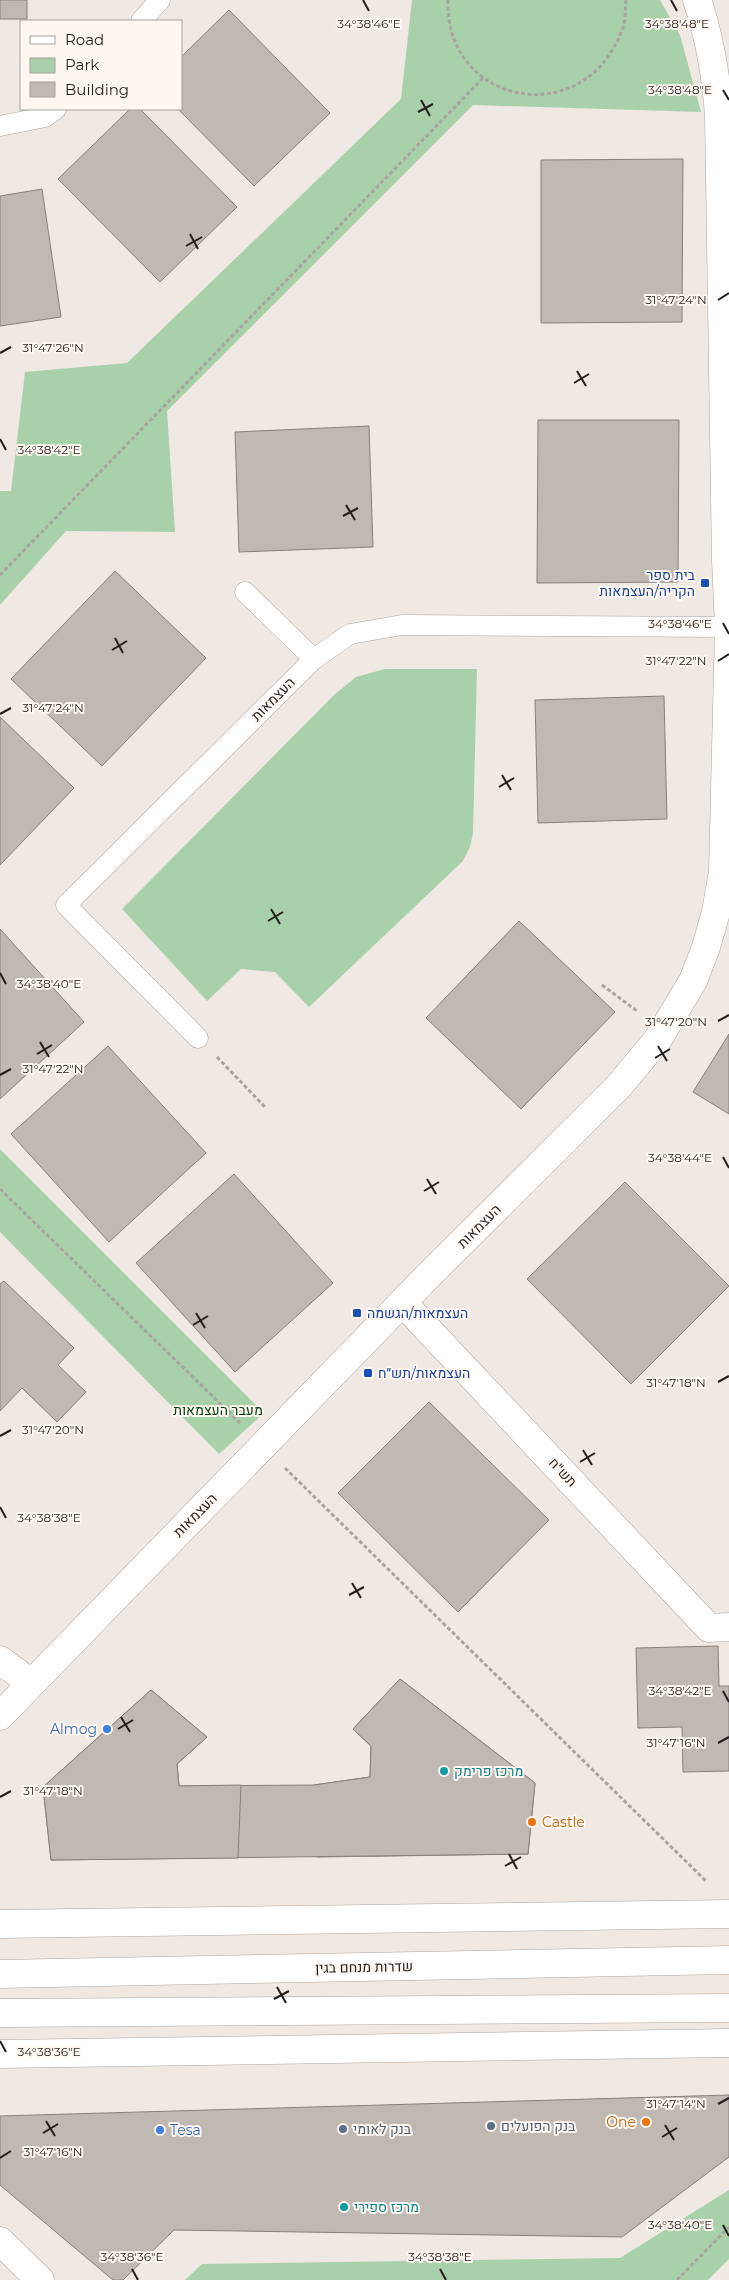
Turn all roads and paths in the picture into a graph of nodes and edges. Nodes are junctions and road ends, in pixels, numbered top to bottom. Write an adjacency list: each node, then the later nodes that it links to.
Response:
1 (160, 0): 5 (lane)
2 (448, 0): 6 (path)
3 (626, 0): 6 (path)
4 (697, 0): 9 (main road, העצמאות)
5 (142, 20)
6 (483, 78): 11 (path)
7 (55, 110): 8 (lane)
8 (0, 126)
9 (725, 270): 10 (main road, העצמאות)
10 (727, 560): 13 (main road, העצמאות)
11 (0, 575)
12 (245, 592): 14 (lane)
13 (729, 627): 14 (lane, העצמאות); 20 (main road, העצמאות)
14 (314, 659): 17 (lane, העצמאות)
15 (602, 985): 16 (path)
16 (634, 1009)
17 (198, 1038): 18 (path)
18 (266, 1107)
19 (0, 1189): 21 (path)
20 (403, 1303): 21 (main road, העצמאות); 22 (main road, תש"ח)
21 (264, 1446): 24 (main road, העצמאות); 26 (path)
22 (729, 1628)
23 (0, 1660): 24 (main road)
24 (30, 1683): 25 (main road, העצמאות)
25 (0, 1716)
26 (708, 1883)
27 (729, 1914): 28 (main road)
28 (0, 1924)
29 (729, 1960): 30 (main road, שדרות מנחם בגין)
30 (0, 1974)
31 (729, 2008): 32 (main road)
32 (0, 2013)
33 (729, 2043): 34 (main road)
34 (0, 2054)
35 (729, 2227): 38 (path)
36 (0, 2241): 37 (main road)
37 (40, 2280)
38 (677, 2280)

